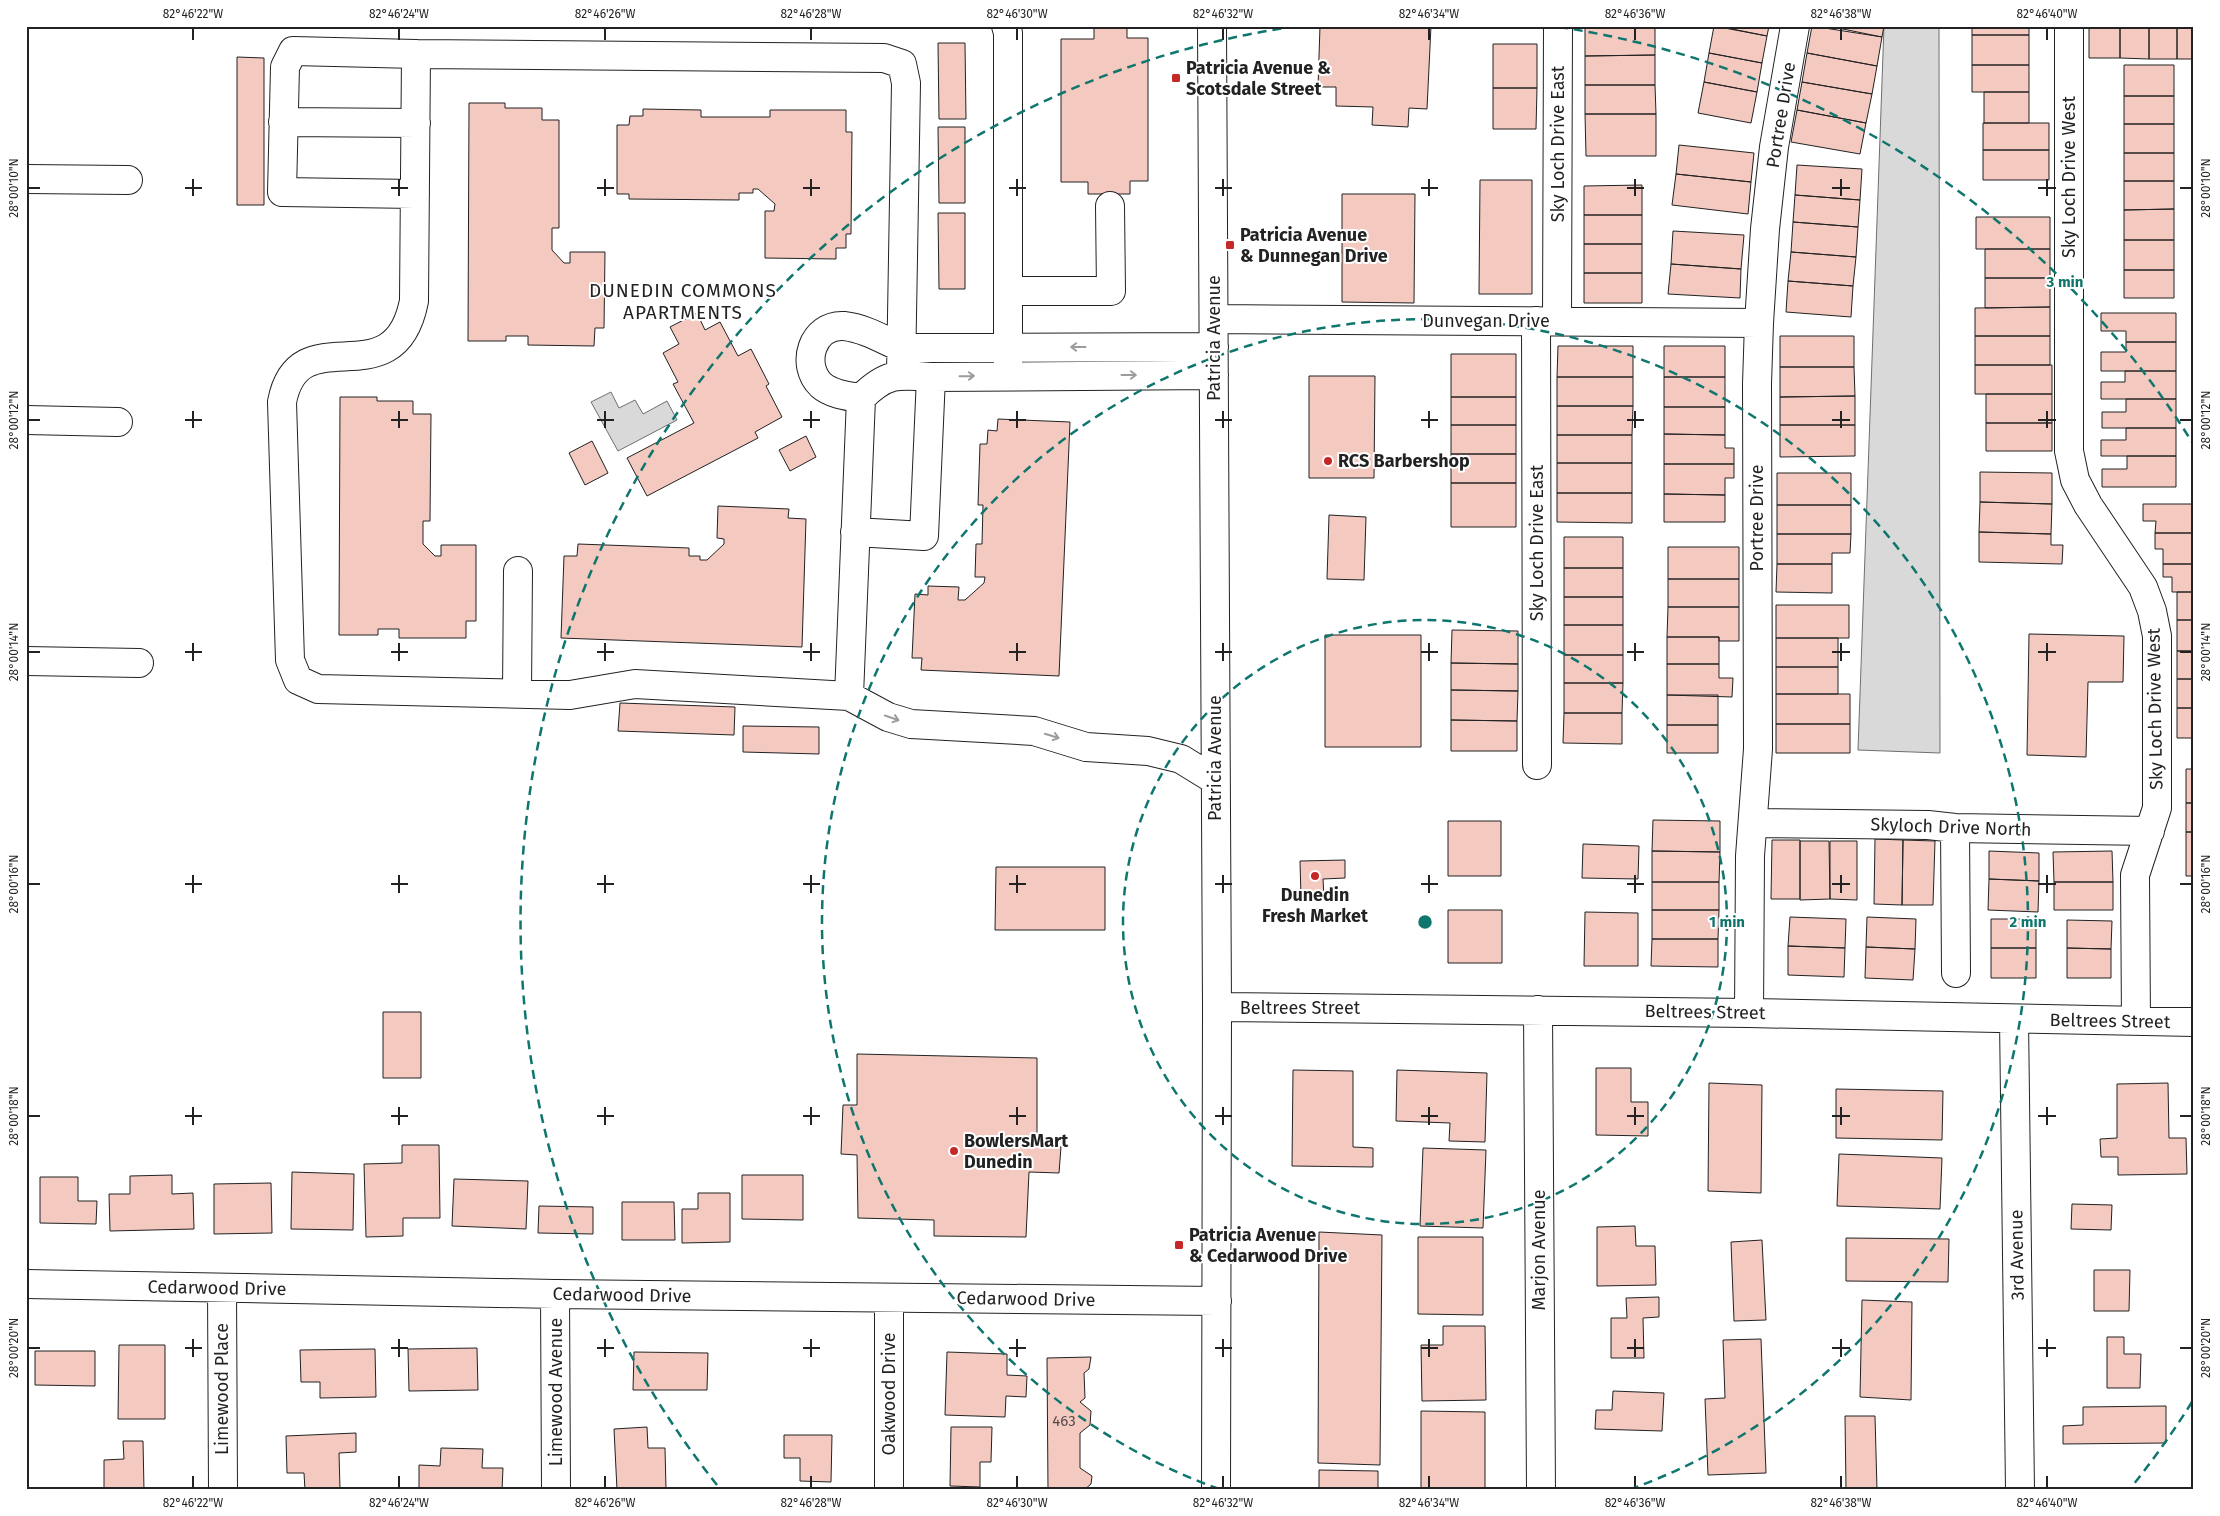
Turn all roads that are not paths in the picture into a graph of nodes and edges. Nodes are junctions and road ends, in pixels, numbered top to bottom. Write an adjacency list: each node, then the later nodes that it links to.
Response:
1 (1212, 26): 14 (street, Patricia Avenue)
2 (1558, 26): 15 (street, Sky Loch Drive East)
3 (1795, 26): 16 (street, Portree Drive)
4 (2068, 26): 36 (street, Sky Loch Drive West)
5 (1009, 29): 13 (street)
6 (416, 54): 7 (street); 8 (street); 19 (street)
7 (283, 122): 8 (street); 11 (street)
8 (416, 123): 11 (street)
9 (26, 179): 10 (street)
10 (128, 180)
11 (415, 194): 30 (street)
12 (1110, 206): 13 (street)
13 (1008, 291): 17 (street)
14 (1214, 319): 15 (street, Dunvegan Drive); 18 (street, Patricia Avenue)
15 (1547, 321): 16 (street, Dunvegan Drive); 32 (street, Sky Loch Drive East)
16 (1759, 323): 34 (street, Portree Drive)
17 (1008, 347): 18 (street, one-way to 17); 19 (street); 20 (street)
18 (1214, 347): 21 (street, Patricia Avenue)
19 (901, 361): 22 (street); 23 (street); 23 (street)
20 (1008, 375): 21 (street, one-way to 21); 22 (street, one-way to 20)
21 (1214, 375): 33 (street, Patricia Avenue)
22 (931, 376): 26 (street)
23 (860, 398): 26 (street)
24 (26, 420): 25 (street)
25 (118, 422)
26 (855, 532): 31 (street)
27 (518, 571): 30 (street)
28 (26, 662): 29 (street)
29 (140, 663)
30 (517, 692): 31 (street)
31 (849, 696): 33 (street, one-way to 33)
32 (1537, 765)
33 (1215, 780): 38 (street, Patricia Avenue)
34 (1753, 823): 35 (street, Skyloch Drive North); 40 (street, Portree Drive)
35 (1955, 828): 36 (street, Skyloch Drive North); 37 (street)
36 (2150, 831): 42 (street, Sky Loch Drive West)
37 (1956, 973)
38 (1217, 1007): 39 (street, Beltrees Street); 48 (street, Patricia Avenue)
39 (1538, 1010): 40 (street, Beltrees Street); 53 (street, Marjon Avenue)
40 (1749, 1013): 41 (street, Beltrees Street)
41 (2014, 1019): 42 (street, Beltrees Street); 54 (street, 3rd Avenue)
42 (2136, 1021): 43 (street, Beltrees Street)
43 (2194, 1022)
44 (26, 1284): 45 (street, Cedarwood Drive)
45 (222, 1288): 46 (street, Cedarwood Drive); 49 (street, Limewood Place)
46 (555, 1294): 47 (street, Cedarwood Drive); 50 (street, Limewood Avenue)
47 (889, 1298): 48 (street, Cedarwood Drive); 51 (street, Oakwood Drive)
48 (1217, 1301): 52 (street, Patricia Avenue)
49 (222, 1490)
50 (556, 1490)
51 (889, 1490)
52 (1216, 1490)
53 (1541, 1490)
54 (2020, 1490)

